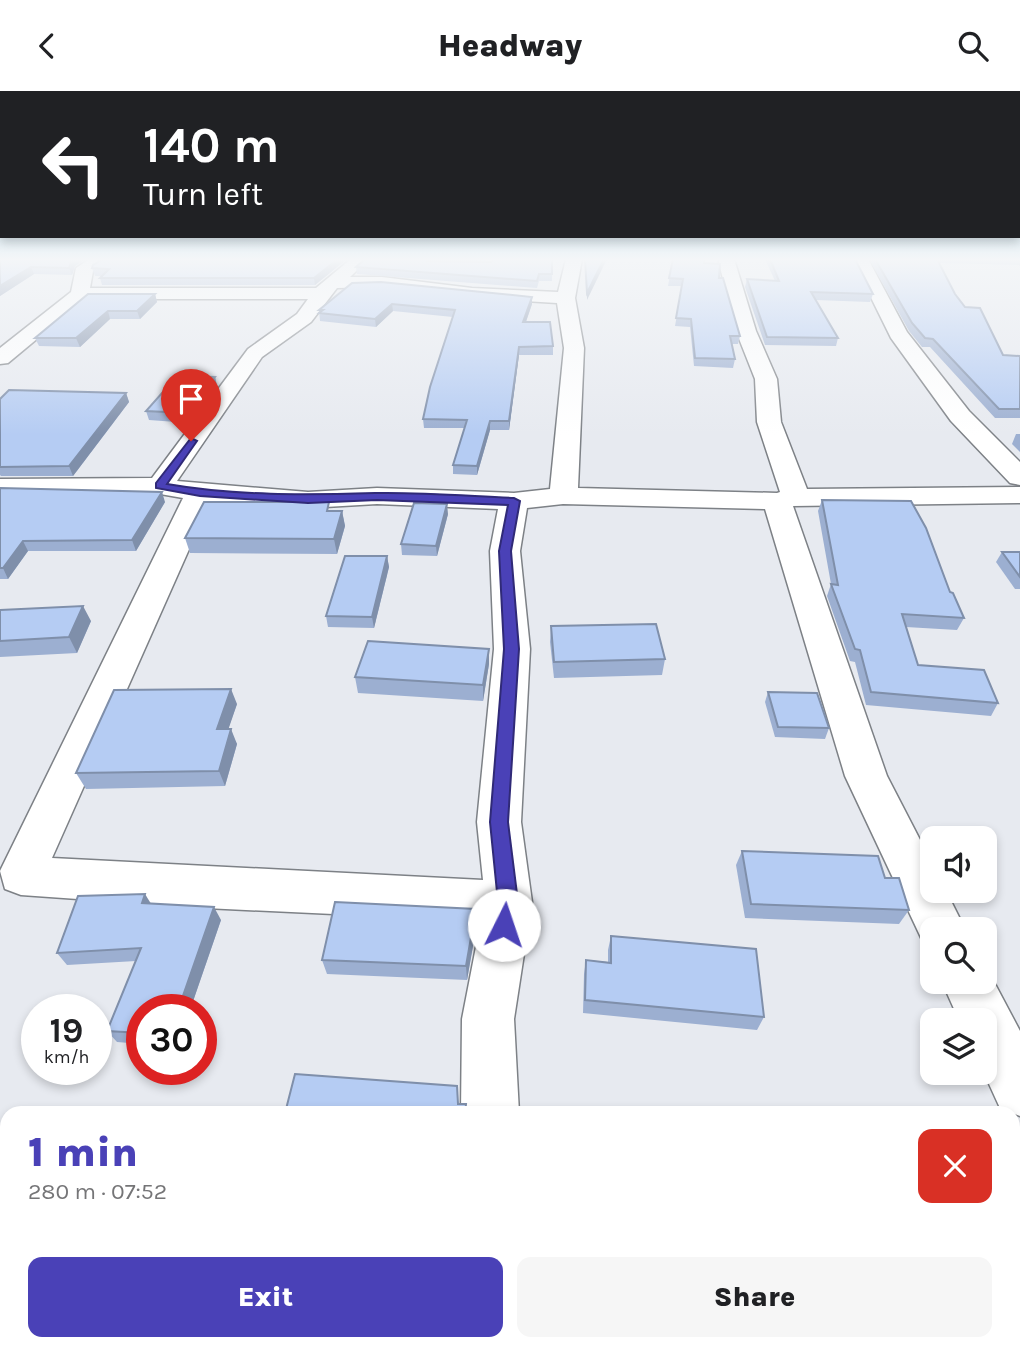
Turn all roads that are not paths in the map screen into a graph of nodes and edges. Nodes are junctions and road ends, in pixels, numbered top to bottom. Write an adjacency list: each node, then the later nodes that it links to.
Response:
1 (50, 318): 6 (street)
2 (304, 318): 8 (street)
3 (569, 318): 12 (street)
4 (742, 318): 13 (street)
5 (890, 318): 7 (street)
6 (0, 358)
7 (1020, 477)
8 (160, 486): 9 (street); 10 (street)
9 (0, 487)
10 (200, 493): 14 (street); 15 (street)
11 (1020, 495): 13 (street)
12 (563, 496): 13 (street); 14 (street)
13 (786, 499): 16 (street)
14 (514, 501): 15 (street)
15 (508, 902): 19 (street)
16 (936, 917)
17 (973, 994): 18 (street)
18 (1020, 1088)
19 (490, 1106)

